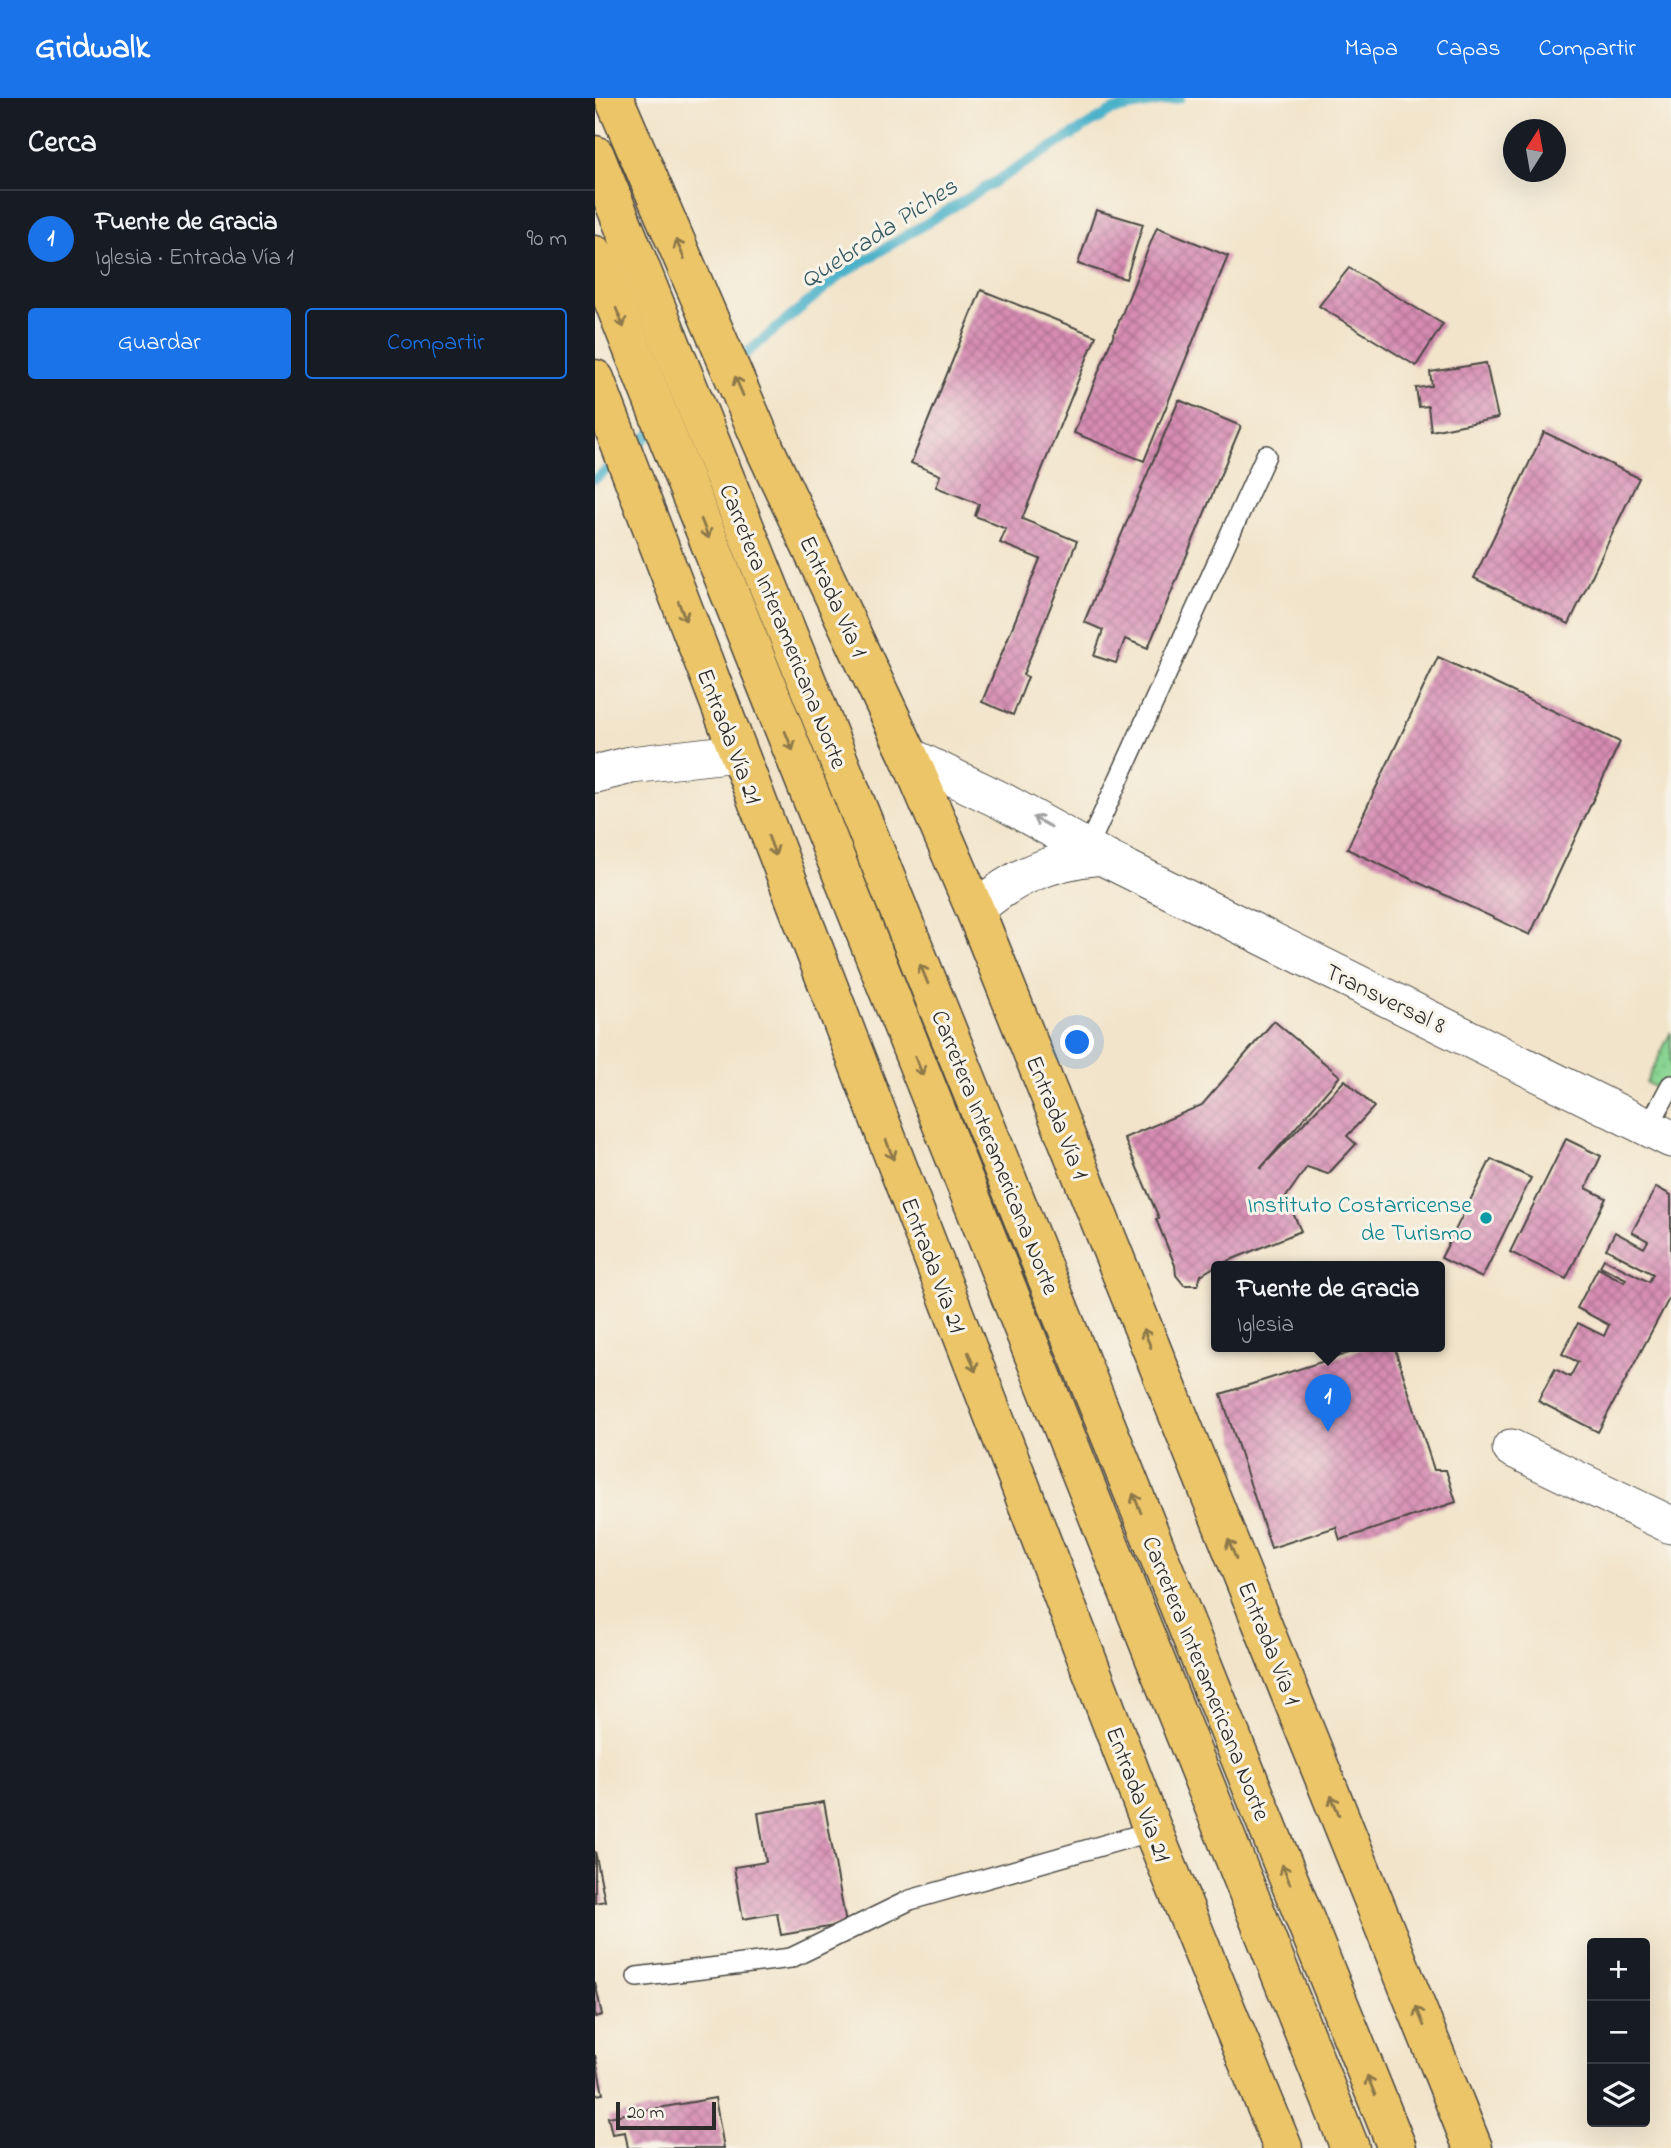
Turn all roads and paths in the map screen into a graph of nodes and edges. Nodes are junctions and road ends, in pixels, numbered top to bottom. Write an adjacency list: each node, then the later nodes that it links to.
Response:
1 (614, 98): 7 (main road, Entrada Vía 1, one-way to 1)
2 (595, 155): 19 (main road, Carretera Interamericana Norte, one-way to 2)
3 (595, 255): 18 (main road, Carretera Interamericana Norte, one-way to 18)
4 (597, 384): 6 (main road, Entrada Vía 21, one-way to 6)
5 (1266, 455): 9 (lane)
6 (736, 753): 8 (street); 15 (main road, Entrada Vía 21, one-way to 15)
7 (909, 756): 9 (street, Transversal 8, one-way to 7); 10 (main road, Entrada Vía 1)
8 (595, 774)
9 (1094, 851): 10 (street); 12 (street, Transversal 8)
10 (975, 910): 20 (main road, Entrada Vía 1, one-way to 10)
11 (1671, 1085): 12 (lane)
12 (1660, 1134)
13 (1511, 1448): 14 (street)
14 (1671, 1525)
15 (1153, 1831): 16 (lane); 17 (main road, Entrada Vía 21)
16 (637, 1977)
17 (1283, 2148)
18 (1350, 2148)
19 (1397, 2148)
20 (1473, 2148)

